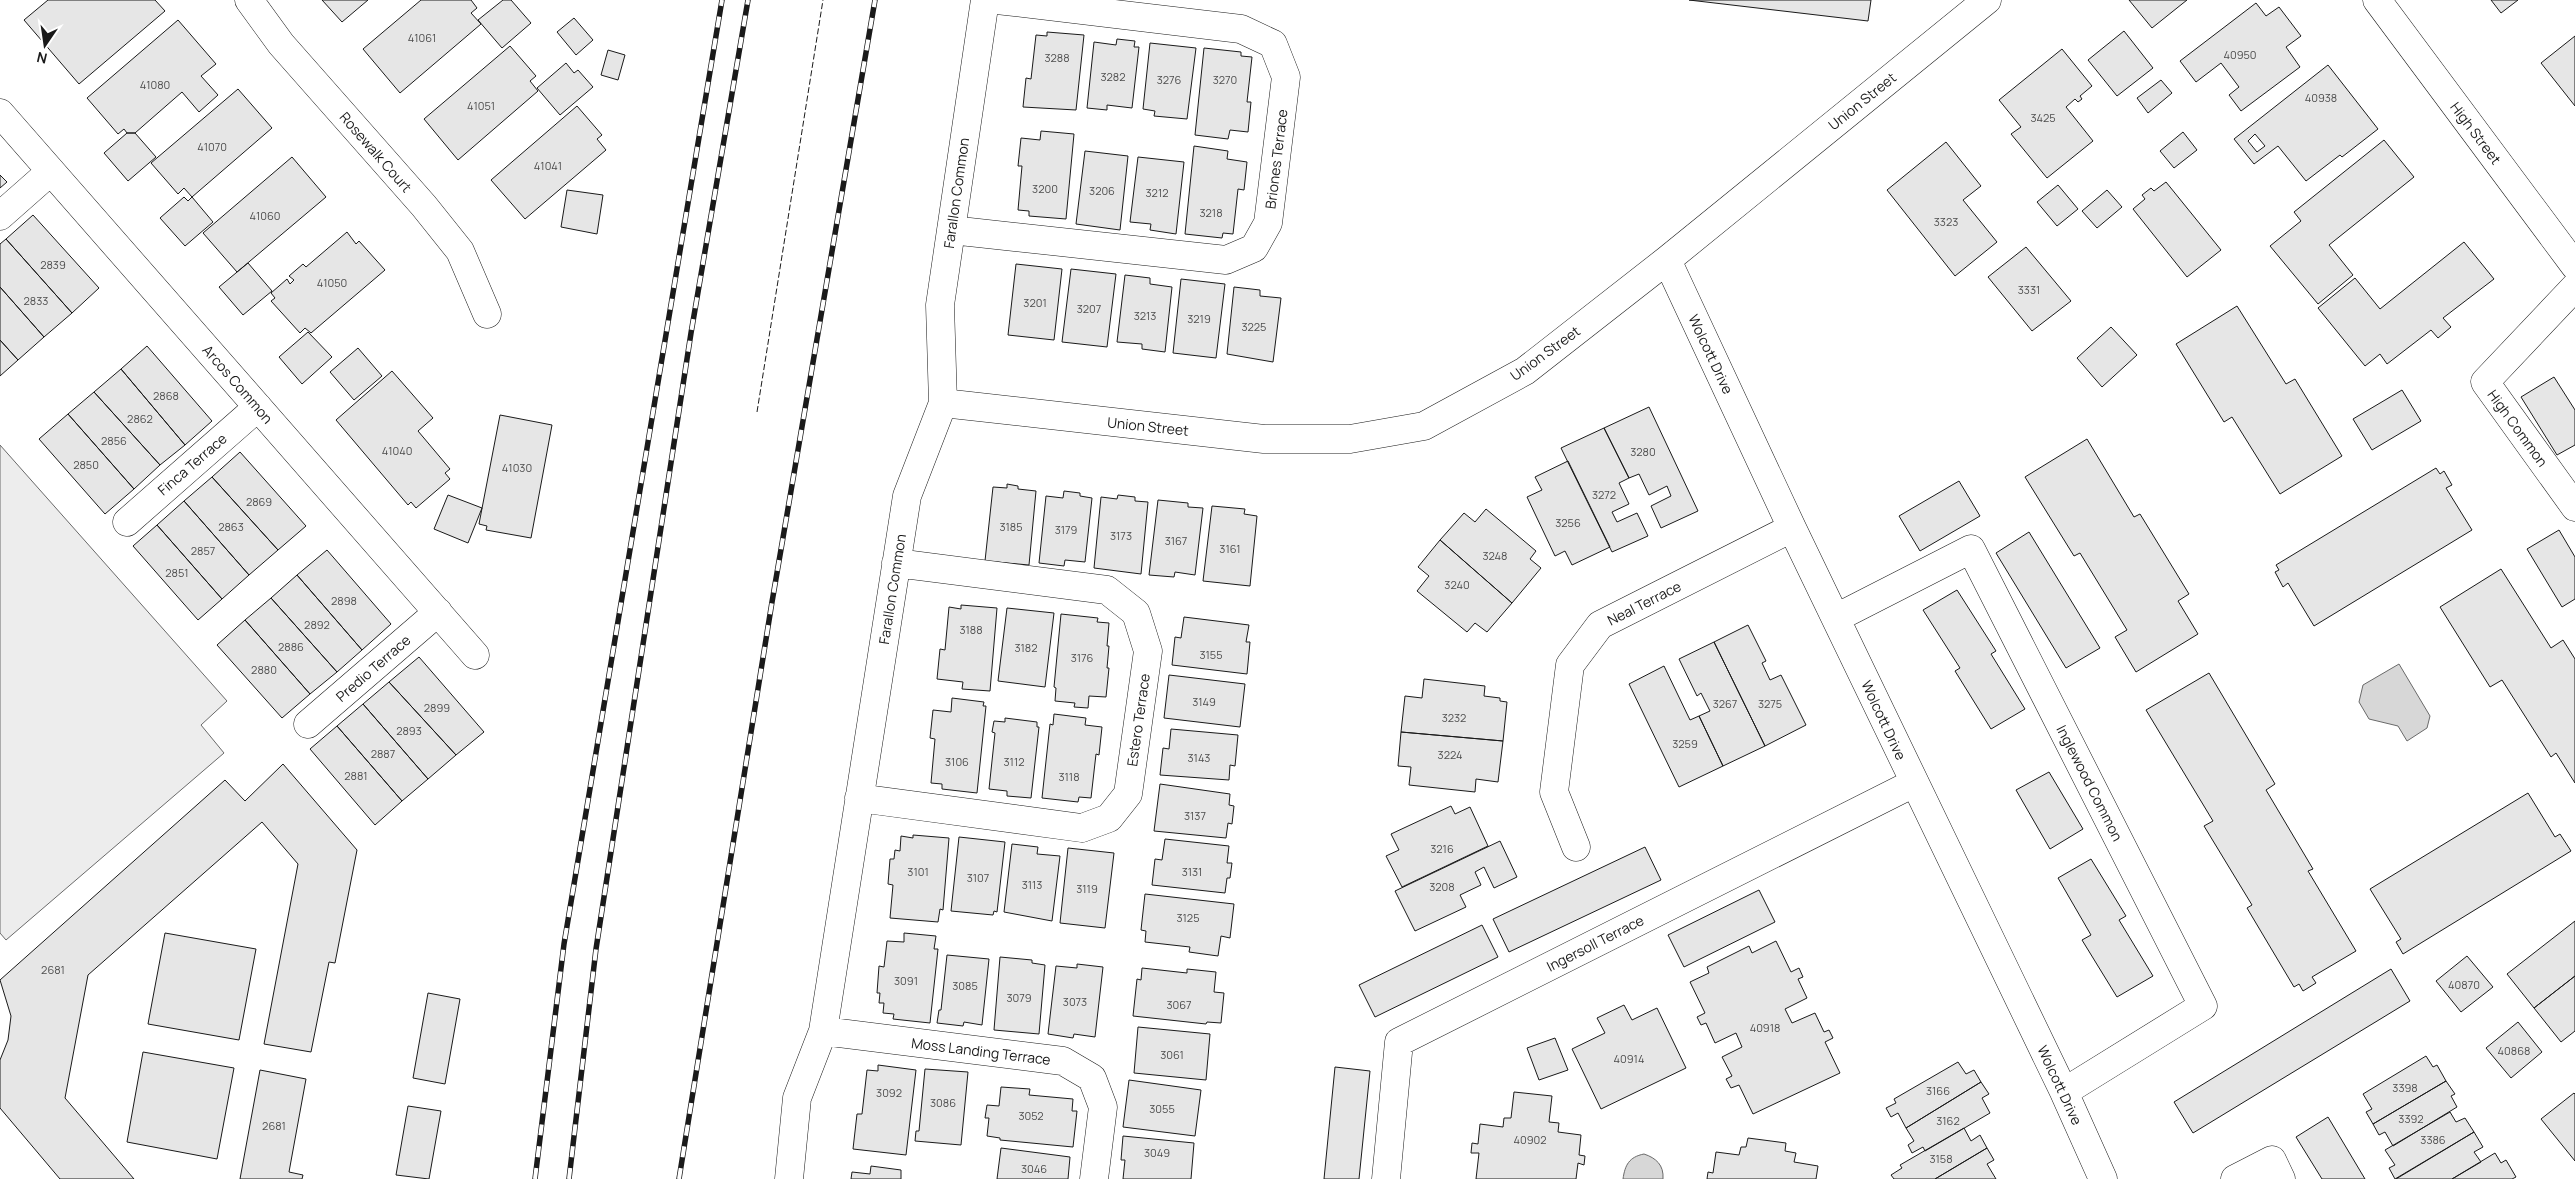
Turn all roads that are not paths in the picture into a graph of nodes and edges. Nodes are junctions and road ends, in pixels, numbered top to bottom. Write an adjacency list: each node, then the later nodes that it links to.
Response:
1 (249, 0): 14 (street, Rosewalk Court)
2 (984, 0): 10 (street, Farallon Common)
3 (997, 0): 6 (street, Briones Terrace)
4 (1987, 0): 11 (street, Union Street)
5 (2377, 0): 12 (street, High Street)
6 (1162, 10): 10 (street, Briones Terrace)
7 (0, 113): 8 (street, Arcos Common)
8 (51, 171): 9 (street); 16 (street, Arcos Common)
9 (0, 216)
10 (951, 230): 15 (street, Farallon Common)
11 (1667, 260): 15 (street, Union Street); 19 (street, Wolcott Drive)
12 (2575, 266)
13 (2575, 287): 17 (street, High Common)
14 (488, 314)
15 (943, 403): 20 (street, Farallon Common)
16 (258, 407): 18 (street, Finca Terrace); 21 (street, Arcos Common)
17 (2575, 506)
18 (127, 522)
19 (1792, 528): 22 (street, Wolcott Drive); 27 (street, Neal Terrace)
20 (896, 564): 26 (street, Farallon Common); 26 (street, Estero Terrace)
21 (438, 612): 23 (street, Arcos Common); 24 (street, Predio Terrace)
22 (1836, 618): 25 (street, Wolcott Drive); 29 (street, Inglewood Common)
23 (475, 655)
24 (308, 724)
25 (1914, 783): 29 (street, Wolcott Drive); 32 (street, Ingersoll Terrace)
26 (859, 798): 28 (street, Farallon Common)
27 (1576, 847)
28 (823, 1030): 30 (street, Farallon Common); 31 (street, Moss Landing Terrace)
29 (2064, 1092): 33 (street, Wolcott Drive)
30 (789, 1179)
31 (1094, 1179)
32 (1386, 1179)
33 (2103, 1179)
34 (2234, 1179): 35 (street)
35 (2281, 1179)

